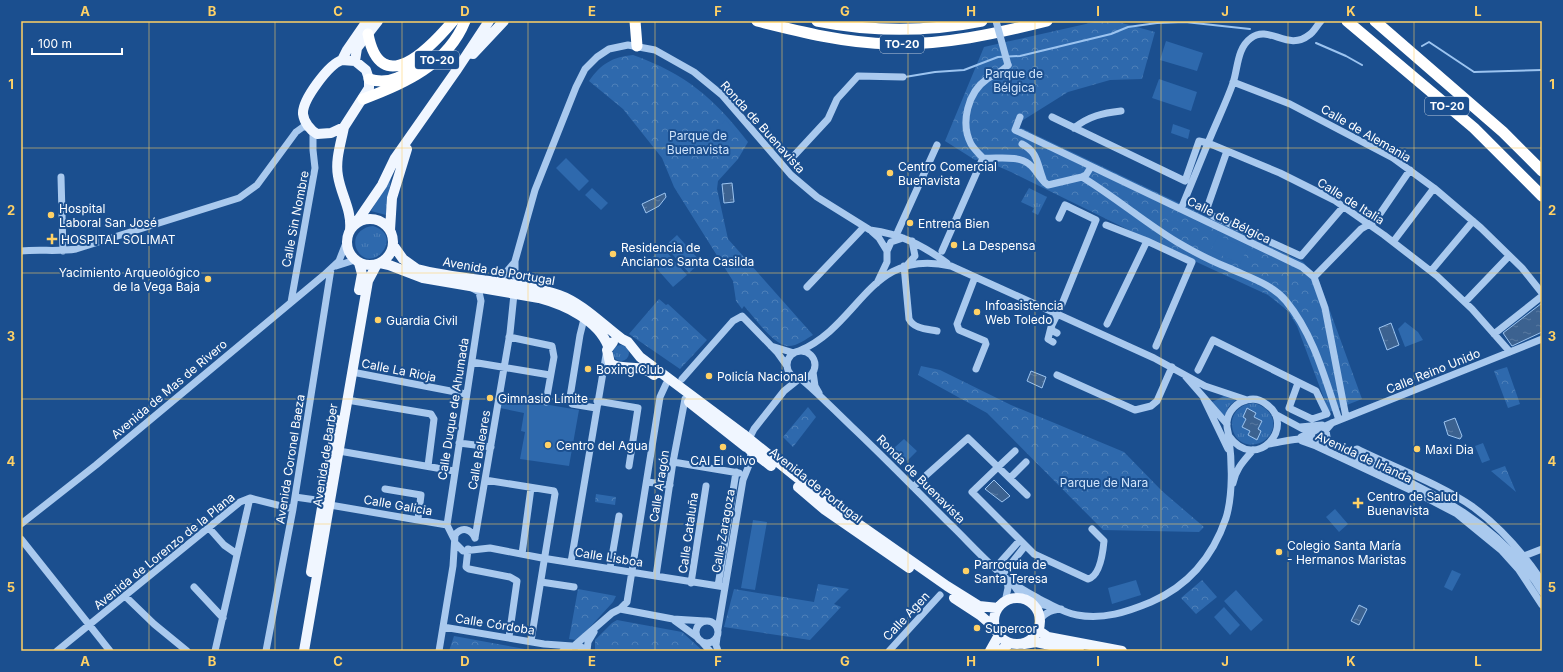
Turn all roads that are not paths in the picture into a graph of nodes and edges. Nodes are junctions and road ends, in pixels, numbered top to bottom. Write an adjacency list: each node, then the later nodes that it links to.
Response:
1 (368, 21): 19 (main road)
2 (378, 21): 17 (main road)
3 (453, 21): 17 (highway)
4 (456, 21): 23 (highway, TO-20)
5 (465, 21): 25 (highway, TO-20)
6 (489, 21): 21 (main road)
7 (504, 21): 21 (main road)
8 (635, 21): 18 (highway)
9 (757, 21): 13 (highway, TO-20)
10 (817, 21): 11 (highway, TO-20)
11 (982, 21)
12 (996, 21): 39 (street, bridge)
13 (1047, 21)
14 (1347, 21): 48 (highway, TO-20)
15 (1375, 21): 43 (highway, TO-20)
16 (1318, 22): 24 (street)
17 (368, 34): 20 (main road)
18 (637, 46): 57 (street, Ronda de Buenavista); 72 (street, Ronda de Buenavista)
19 (342, 60): 20 (main road); 31 (main road)
20 (355, 61): 23 (main road)
21 (456, 71): 32 (main road)
22 (903, 77): 40 (street)
23 (369, 79): 25 (main road)
24 (1233, 82): 34 (street); 42 (street, Calle de Alemania)
25 (363, 99): 29 (main road)
26 (1122, 111): 30 (street)
27 (1020, 117): 41 (street, Calle de Bélgica)
28 (1052, 117): 30 (street)
29 (344, 127): 33 (main road); 37 (main road)
30 (1074, 128): 34 (street)
31 (311, 129): 33 (main road); 67 (street); 89 (street, Calle Sin Nombre)
32 (415, 130): 53 (main road); 58 (main road)
33 (331, 133): 37 (main road)
34 (1208, 143): 38 (street, Calle de Italia); 51 (street)
35 (1022, 144): 46 (street)
36 (937, 145): 59 (street)
37 (340, 149): 49 (main road)
38 (1228, 151): 50 (street, Calle de Italia); 50 (street)
39 (983, 158): 46 (street); 68 (street)
40 (790, 160)
41 (1091, 167): 45 (street); 51 (street, Calle de Bélgica)
42 (1410, 170): 47 (street, Calle de Alemania); 55 (street)
43 (1542, 171)
44 (61, 177): 67 (street)
45 (1082, 177): 46 (street); 138 (street)
46 (1044, 183)
47 (1434, 188): 54 (street, Calle de Alemania); 63 (street)
48 (1542, 196)
49 (345, 199): 53 (main road); 53 (main road)
50 (1343, 207): 55 (street, Calle de Italia)
51 (1181, 209): 79 (street, Calle de Bélgica)
52 (1059, 218): 91 (street)
53 (358, 221): 58 (main road); 64 (main road)
54 (1473, 221): 70 (street, Calle de Alemania); 77 (street)
55 (1368, 224): 63 (street, Calle de Italia); 79 (street)
56 (1106, 225): 62 (street)
57 (867, 228): 60 (street, Ronda de Buenavista); 69 (street, Ronda de Buenavista); 83 (street)
58 (390, 230): 65 (main road)
59 (898, 231)
60 (904, 238): 61 (street, Ronda de Buenavista); 69 (street)
61 (912, 241): 74 (street); 75 (street, Ronda de Buenavista)
62 (1146, 241): 94 (street); 105 (street)
63 (1393, 242): 77 (street, Calle de Italia)
64 (346, 243): 71 (main road); 76 (street, Avenida de Mas de Rivero)
65 (393, 245): 73 (main road); 81 (main road, Avenida de Portugal)
66 (21, 251): 67 (street)
67 (63, 251)
68 (942, 251)
69 (887, 253): 74 (street, Ronda de Buenavista); 80 (street, Ronda de Buenavista)
70 (1509, 256): 85 (street, Calle de Alemania); 90 (street)
71 (357, 261): 73 (main road); 76 (street, Avenida de Mas de Rivero); 176 (main road, Avenida de Barber)
72 (515, 261): 81 (street, Ronda de Buenavista); 84 (street, Ronda de Buenavista)
73 (382, 264): 82 (main road, Avenida de Portugal); 119 (main road, Avenida de Barber)
74 (905, 266): 75 (street, Ronda de Buenavista); 80 (street, Ronda de Buenavista); 96 (street)
75 (951, 266): 78 (street, Ronda de Buenavista)
76 (331, 269): 89 (street, Avenida de Mas de Rivero); 174 (street, Avenida Coronel Baeza)
77 (1431, 271): 90 (street, Calle de Italia)
78 (975, 277): 92 (street, Ronda de Buenavista); 116 (street)
79 (1314, 278): 138 (street)
80 (877, 283): 101 (street, Ronda de Buenavista)
81 (491, 286): 82 (main road, Avenida de Portugal); 84 (main road, Avenida de Portugal); 86 (main road, Avenida de Portugal); 88 (street)
82 (470, 287): 88 (street)
83 (807, 287)
84 (523, 288): 100 (main road, Avenida de Portugal)
85 (1542, 293)
86 (514, 294): 93 (main road, Avenida de Portugal); 99 (street, Calle Baleares)
87 (1542, 296): 98 (street)
88 (481, 301): 111 (street, Calle Duque de Ahumada)
89 (291, 302): 181 (street, Avenida de Mas de Rivero)
90 (1465, 302): 98 (street, Calle de Italia)
91 (1062, 304)
92 (1058, 313): 95 (street); 114 (street, Ronda de Buenavista)
93 (584, 319): 107 (main road, Avenida de Portugal); 136 (street)
94 (1107, 324)
95 (1051, 327): 97 (street); 103 (street)
96 (937, 330)
97 (1057, 333)
98 (1494, 334): 109 (street, Calle de Italia)
99 (509, 337): 113 (street, Calle Baleares); 121 (street)
100 (622, 339): 106 (main road, Avenida de Portugal); 107 (main road)
101 (822, 339): 108 (street, Ronda de Buenavista); 110 (street, Ronda de Buenavista)
102 (1542, 339): 109 (street, Calle Reino Unido)
103 (1053, 342)
104 (771, 346): 108 (street); 115 (street); 125 (street)
105 (1156, 346)
106 (634, 349): 112 (main road); 148 (main road, Avenida de Portugal)
107 (607, 350): 112 (main road, Avenida de Portugal); 118 (street)
108 (797, 352): 110 (street); 115 (street)
109 (1510, 352): 138 (street, Calle Reino Unido)
110 (814, 359): 120 (street)
111 (472, 362): 113 (street); 129 (street, Calle Duque de Ahumada)
112 (618, 366): 118 (street); 127 (main road, Avenida de Portugal)
113 (504, 367): 121 (street); 149 (street, Calle Baleares)
114 (1172, 367): 122 (street); 123 (street, Ronda de Buenavista)
115 (787, 368): 124 (street); 128 (street)
116 (976, 370)
117 (1198, 370): 126 (street)
118 (602, 371): 136 (street)
119 (352, 372): 129 (street, Calle La Rioja); 133 (main road, Avenida de Barber)
120 (813, 372): 124 (street); 130 (street, Ronda de Buenavista)
121 (550, 375): 135 (street)
122 (1057, 375)
123 (1184, 376): 132 (street, Ronda de Buenavista); 134 (street, Ronda de Buenavista)
124 (800, 379): 128 (street); 130 (street, Ronda de Buenavista)
125 (682, 380)
126 (1298, 382): 126 (street)
127 (666, 384): 131 (main road, Avenida de Portugal); 165 (street)
128 (786, 390): 148 (street)
129 (466, 394): 145 (street, Calle Duque de Ahumada)
130 (820, 396): 169 (street, Ronda de Buenavista)
131 (685, 399): 148 (main road, Avenida de Portugal); 155 (street, Calle Aragón)
132 (1204, 399): 139 (street, Ronda de Buenavista); 154 (street, Ronda de Buenavista)
133 (347, 400): 151 (main road, Avenida de Barber); 157 (street)
134 (1247, 400): 137 (street, Ronda de Buenavista); 139 (street)
135 (546, 402)
136 (597, 405): 158 (street); 196 (street)
137 (1275, 414): 140 (street, Avenida de Irlanda); 146 (street)
138 (1336, 421): 140 (street, Calle Reino Unido); 141 (street, Calle Reino Unido); 147 (street)
139 (1227, 424): 142 (street, Ronda de Buenavista)
140 (1300, 427): 141 (street, Avenida de Irlanda)
141 (1310, 433): 143 (street, Calle Reino Unido); 147 (street, Avenida de Irlanda)
142 (1229, 436): 150 (street); 154 (street, Ronda de Buenavista)
143 (1292, 440): 144 (street, Avenida de Irlanda); 146 (street, Avenida de Irlanda)
144 (1300, 440): 147 (street, Avenida de Irlanda); 215 (street, Avenida de Irlanda)
145 (459, 443): 149 (street); 160 (street, Calle Duque de Ahumada)
146 (1269, 444): 150 (street, Ronda de Buenavista)
147 (1328, 444): 166 (street, Avenida de Irlanda)
148 (748, 445): 153 (main road, Avenida de Portugal); 214 (main road, Avenida de Portugal)
149 (491, 447): 164 (street, Calle Baleares)
150 (1253, 450): 171 (street, Ronda de Buenavista)
151 (339, 451): 157 (street); 176 (main road, Avenida de Barber)
152 (1015, 451): 159 (street)
153 (755, 459): 162 (street, Calle Zaragoza); 228 (main road, Avenida de Portugal)
154 (1230, 461): 171 (street, Ronda de Buenavista)
155 (673, 462): 161 (street); 167 (street, Calle Aragón)
156 (1026, 462): 163 (street)
157 (428, 466): 160 (street)
158 (629, 466)
159 (998, 467): 163 (street); 169 (street); 188 (street)
160 (454, 471): 180 (street, Calle Duque de Ahumada)
161 (736, 472): 162 (street); 208 (street, Calle Zaragoza)
162 (745, 474): 208 (street, Calle Zaragoza)
163 (1010, 478): 173 (street)
164 (485, 480): 170 (street); 186 (street, Calle Baleares)
165 (647, 482): 167 (street); 200 (street)
166 (1418, 482): 194 (street, Avenida de Irlanda); 209 (street, Avenida de Irlanda)
167 (670, 486): 201 (street, Calle Aragón)
168 (706, 486): 205 (street, Calle Cataluña)
169 (912, 487): 199 (street, Ronda de Buenavista)
170 (531, 488): 193 (street); 195 (street)
171 (1231, 488): 217 (street, Ronda de Buenavista)
172 (385, 489): 179 (street)
173 (1027, 495)
174 (295, 497): 176 (street, Calle Galicia); 177 (street, Avenida Coronel Baeza)
175 (250, 498): 177 (street, Avenida de Lorenzo de la Plana); 182 (street, Avenida de Lorenzo de la Plana); 192 (street)
176 (326, 503): 179 (street, Calle Galicia); 241 (main road, Avenida de Barber); 242 (main road, Avenida de Barber)
177 (293, 509): 240 (street, Avenida Coronel Baeza)
178 (619, 516): 198 (street)
179 (418, 519): 180 (street, Calle Galicia)
180 (447, 523): 184 (street); 187 (street, Calle Galicia)
181 (21, 524)
182 (209, 528): 192 (street); 211 (street, Avenida de Lorenzo de la Plana)
183 (1092, 528): 188 (street)
184 (461, 530): 186 (street); 187 (street)
185 (21, 539): 223 (street)
186 (475, 539): 189 (street, Calle Lisboa); 191 (street)
187 (454, 541): 191 (street); 197 (street)
188 (1022, 543): 199 (street); 202 (street)
189 (490, 548): 191 (street, Calle Lisboa); 193 (street, Calle Lisboa)
190 (1542, 549): 194 (street)
191 (466, 550): 197 (street); 229 (street)
192 (237, 554): 220 (street)
193 (522, 554): 195 (street, Calle Lisboa)
194 (1524, 556): 203 (street, Avenida de Irlanda)
195 (545, 559): 196 (street, Calle Lisboa); 204 (street)
196 (571, 562): 198 (street, Calle Lisboa)
197 (453, 566): 225 (street)
198 (610, 568): 200 (street, Calle Lisboa)
199 (995, 568): 202 (street, Ronda de Buenavista)
200 (633, 572): 201 (street, Calle Lisboa); 213 (street)
201 (656, 576): 205 (street, Calle Lisboa)
202 (1007, 579): 212 (street, Ronda de Buenavista); 214 (street); 217 (street, Ronda de Buenavista)
203 (1542, 581)
204 (542, 582): 207 (street); 232 (street)
205 (691, 583): 208 (street, Calle Lisboa)
206 (194, 587): 220 (street)
207 (574, 587)
208 (721, 587): 216 (street, Calle Zaragoza)
209 (1542, 592)
210 (940, 595): 249 (street, Calle Agen)
211 (125, 596): 223 (street, Avenida de Lorenzo de la Plana); 238 (street)
212 (1026, 601): 214 (main road); 217 (street, Ronda de Buenavista); 224 (main road)
213 (627, 602): 218 (street); 219 (street)
214 (1002, 605): 228 (main road)
215 (1542, 605)
216 (721, 606): 222 (street, Calle Zaragoza); 227 (street, Calle Zaragoza)
217 (1058, 608): 224 (street)
218 (620, 609): 219 (street); 226 (street)
219 (630, 612): 221 (street)
220 (223, 618): 239 (street)
221 (673, 620): 222 (street); 231 (street)
222 (707, 621): 227 (street); 231 (street)
223 (89, 626): 236 (street, Avenida de Lorenzo de la Plana); 237 (street)
224 (1038, 626): 234 (main road); 253 (main road)
225 (443, 627): 229 (street, Calle Córdoba); 243 (street)
226 (596, 628): 235 (street); 246 (street)
227 (718, 629): 230 (street)
228 (997, 632): 234 (main road); 250 (main road)
229 (509, 637): 232 (street, Calle Córdoba)
230 (717, 637): 231 (street); 248 (street)
231 (699, 639): 247 (street)
232 (531, 641): 233 (street, Calle Córdoba)
233 (544, 644): 235 (street, Calle Córdoba); 244 (street, Calle Córdoba)
234 (1015, 644): 251 (main road); 252 (main road)
235 (573, 646): 245 (street); 246 (street, Calle Córdoba)
236 (57, 651)
237 (110, 651)
238 (188, 651)
239 (215, 651)
240 (266, 651)
241 (298, 651)
242 (304, 651)
243 (439, 651)
244 (552, 651)
245 (563, 651)
246 (587, 651)
247 (710, 651)
248 (718, 651)
249 (889, 651)
250 (990, 651)
251 (1000, 651)
252 (1079, 651)
253 (1122, 651)

